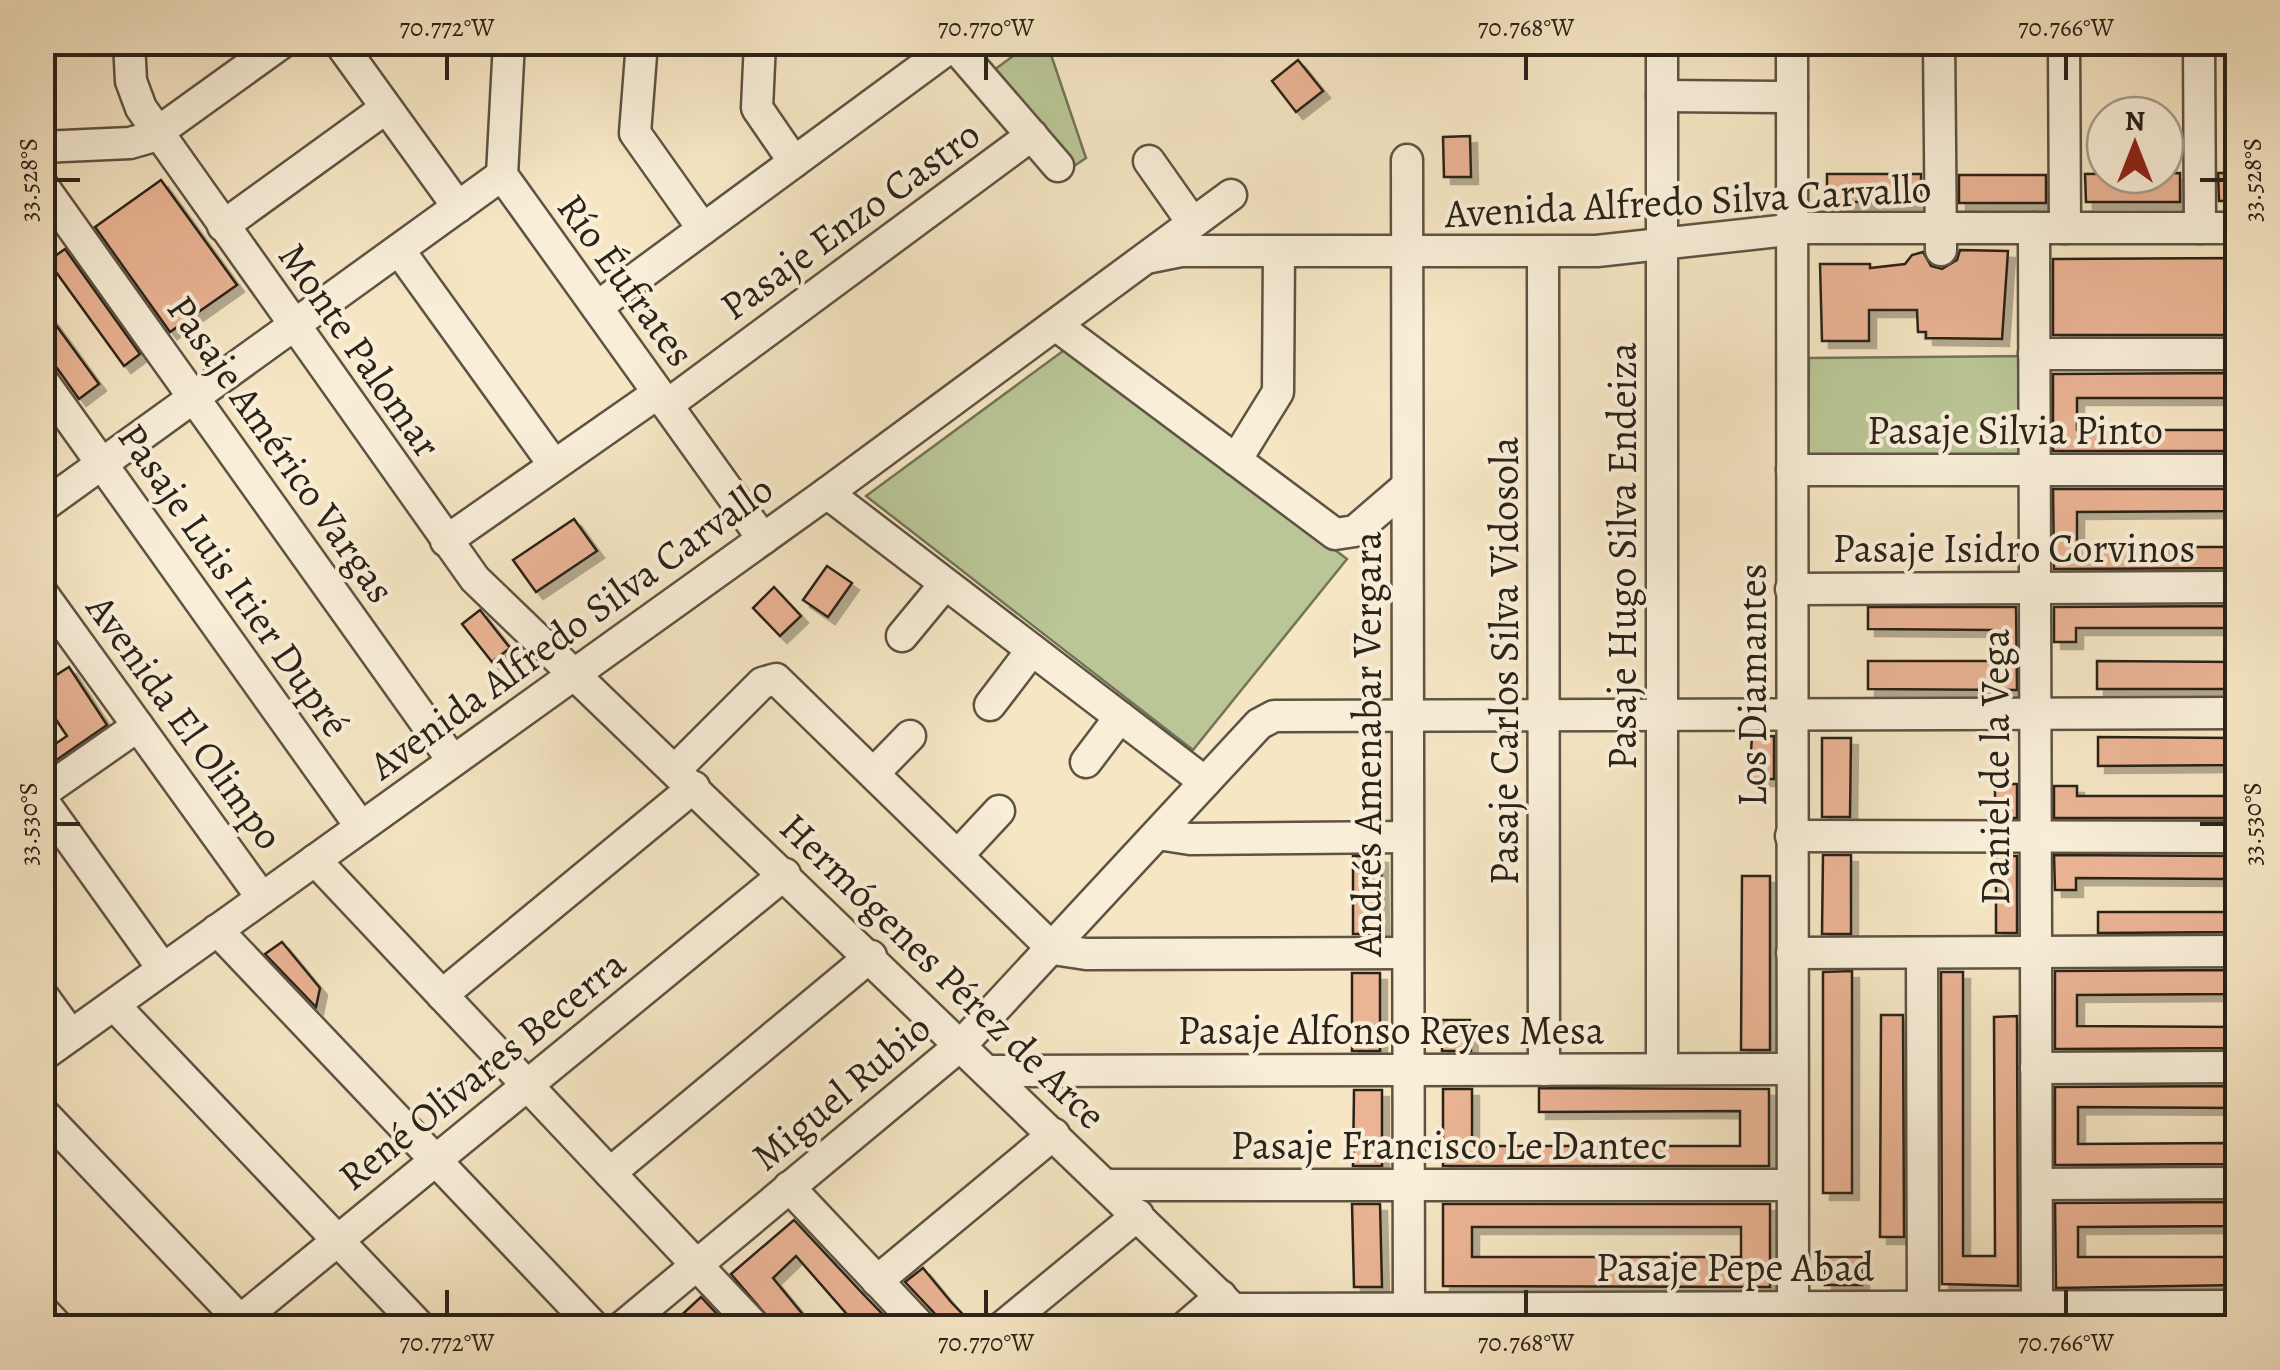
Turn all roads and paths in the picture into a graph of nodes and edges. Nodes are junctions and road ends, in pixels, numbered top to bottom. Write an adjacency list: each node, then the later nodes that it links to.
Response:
1 (129, 42): 17 (street, Monte Palomar)
2 (283, 42): 13 (street)
3 (339, 42): 16 (street)
4 (510, 42): 24 (street, Río Éufrates)
5 (642, 42): 34 (street)
6 (760, 42): 22 (street)
7 (1662, 42): 14 (street, Pasaje Hugo Silva Endeiza)
8 (1792, 42): 15 (street, Los Diamantes)
9 (1939, 42): 36 (street)
10 (2064, 42): 31 (street)
11 (2199, 42): 32 (street)
12 (952, 44): 18 (street); 22 (street)
13 (253, 53): 17 (street)
14 (1662, 96): 15 (street); 37 (street, Pasaje Hugo Silva Endeiza)
15 (1792, 97): 35 (street, Los Diamantes)
16 (386, 108): 27 (street); 29 (street)
17 (158, 134): 19 (street); 29 (street, Monte Palomar)
18 (1032, 136): 23 (street); 50 (street, Pasaje Enzo Castro)
19 (42, 147)
20 (1149, 160): 28 (street)
21 (1407, 160): 41 (street, Andrés Amenabar Vergara)
22 (794, 162): 34 (street)
23 (1058, 166)
24 (502, 175): 27 (street); 43 (street, Río Éufrates)
25 (42, 185): 49 (street, Pasaje Américo Vargas)
26 (1231, 195): 28 (street, Avenida Alfredo Silva Carvallo)
27 (458, 207): 38 (street)
28 (1192, 222): 42 (street, Avenida Alfredo Silva Carvallo)
29 (223, 226): 44 (street, Monte Palomar)
30 (2034, 228): 31 (street, Avenida Alfredo Silva Carvallo); 36 (street, Avenida Alfredo Silva Carvallo); 46 (street, Daniel de la Vega)
31 (2065, 228): 32 (street, Avenida Alfredo Silva Carvallo)
32 (2200, 228): 33 (street, Avenida Alfredo Silva Carvallo)
33 (2238, 228)
34 (703, 229): 43 (street)
35 (1792, 229): 36 (street, Avenida Alfredo Silva Carvallo); 37 (street, Avenida Alfredo Silva Carvallo); 54 (street, Los Diamantes)
36 (1941, 239)
37 (1662, 246): 40 (street, Avenida Alfredo Silva Carvallo); 75 (street, Pasaje Hugo Silva Endeiza)
38 (399, 250): 44 (street); 53 (street)
39 (1279, 252): 41 (street, Avenida Alfredo Silva Carvallo); 42 (street, Avenida Alfredo Silva Carvallo); 51 (street)
40 (1543, 252): 41 (street, Avenida Alfredo Silva Carvallo); 74 (street, Pasaje Carlos Silva Vidosola)
41 (1406, 254): 57 (street, Andrés Amenabar Vergara)
42 (1144, 260): 45 (street, Avenida Alfredo Silva Carvallo)
43 (596, 307): 50 (street, Río Éufrates)
44 (294, 326): 49 (street); 61 (street, Monte Palomar)
45 (1057, 326): 51 (street); 58 (street, Avenida Alfredo Silva Carvallo)
46 (2034, 354): 47 (street); 55 (street, Daniel de la Vega)
47 (2238, 354)
48 (42, 380): 52 (street, Pasaje Luis Itier Dupré)
49 (194, 398): 52 (street); 80 (street, Pasaje Américo Vargas)
50 (662, 399): 53 (street, Pasaje Enzo Castro); 60 (street, Río Éufrates)
51 (1236, 460): 57 (street)
52 (102, 464): 59 (street); 87 (street, Pasaje Luis Itier Dupré)
53 (554, 466): 61 (street, Pasaje Enzo Castro)
54 (1792, 470): 55 (street, Pasaje Silvia Pinto); 64 (street, Los Diamantes)
55 (2034, 470): 56 (street, Pasaje Silvia Pinto); 65 (street, Daniel de la Vega)
56 (2238, 470)
57 (1406, 487): 73 (street, Andrés Amenabar Vergara)
58 (827, 494): 60 (street, Avenida Alfredo Silva Carvallo); 62 (street)
59 (42, 507)
60 (763, 538): 69 (street, Avenida Alfredo Silva Carvallo)
61 (446, 541): 69 (street, Monte Palomar)
62 (946, 584): 67 (street); 68 (street)
63 (2238, 587): 65 (street, Pasaje Isidro Corvinos)
64 (1792, 588): 65 (street, Pasaje Isidro Corvinos); 76 (street, Los Diamantes)
65 (2035, 588): 71 (street, Daniel de la Vega)
66 (42, 593): 78 (street, Avenida El Olimpo)
67 (902, 636)
68 (1032, 650): 70 (street); 77 (street)
69 (576, 673): 80 (street, Avenida Alfredo Silva Carvallo); 83 (street, Hermógenes Pérez de Arce)
70 (990, 705)
71 (2035, 713): 72 (street); 76 (street); 90 (street, Daniel de la Vega)
72 (2238, 713)
73 (1406, 714): 74 (street); 84 (street, Miguel Rubio); 92 (street, Andrés Amenabar Vergara)
74 (1544, 714): 75 (street); 117 (street, Pasaje Carlos Silva Vidosola)
75 (1662, 714): 76 (street); 114 (street, Pasaje Hugo Silva Endeiza)
76 (1792, 714): 89 (street, Los Diamantes)
77 (1120, 717): 81 (street); 84 (street)
78 (138, 726): 85 (street); 96 (street, Avenida El Olimpo)
79 (910, 736): 82 (street)
80 (453, 761): 87 (street, Avenida Alfredo Silva Carvallo)
81 (1086, 762)
82 (874, 773): 83 (street); 93 (street)
83 (685, 778): 95 (street, Hermógenes Pérez de Arce); 107 (street)
84 (1205, 782): 88 (street, Miguel Rubio)
85 (42, 796): 105 (street)
86 (1000, 811): 93 (street)
87 (361, 827): 94 (street, Avenida Alfredo Silva Carvallo)
88 (1158, 834): 92 (street); 98 (street, Miguel Rubio)
89 (1792, 836): 90 (street); 102 (street, Los Diamantes)
90 (2036, 837): 91 (street); 101 (street, Daniel de la Vega)
91 (2238, 837)
92 (1407, 838): 103 (street, Andrés Amenabar Vergara)
93 (958, 856): 98 (street)
94 (315, 860): 96 (street, Avenida Alfredo Silva Carvallo); 107 (street)
95 (785, 874): 104 (street, Hermógenes Pérez de Arce); 119 (street, René Olivares Becerra)
96 (262, 898): 97 (street, Avenida Alfredo Silva Carvallo)
97 (217, 930): 105 (street, Avenida Alfredo Silva Carvallo); 122 (street)
98 (1053, 949): 103 (street); 110 (street, Miguel Rubio)
99 (2238, 951): 101 (street)
100 (1922, 952): 101 (street); 102 (street); 136 (street)
101 (2036, 952): 113 (street, Daniel de la Vega)
102 (1792, 953): 115 (street, Los Diamantes)
103 (1407, 954): 116 (street, Andrés Amenabar Vergara)
104 (870, 956): 110 (street, Hermógenes Pérez de Arce); 123 (street)
105 (163, 969): 108 (street, Avenida Alfredo Silva Carvallo)
106 (42, 995): 109 (street)
107 (442, 995): 119 (street)
108 (114, 1005): 109 (street, Avenida Alfredo Silva Carvallo); 131 (street)
109 (71, 1035): 111 (street, Avenida Alfredo Silva Carvallo)
110 (962, 1044): 118 (street, Hermógenes Pérez de Arce); 129 (street, Miguel Rubio)
111 (42, 1056)
112 (2238, 1067): 113 (street)
113 (2036, 1068): 126 (street, Daniel de la Vega)
114 (1662, 1069): 115 (street, Pasaje Alfonso Reyes Mesa); 117 (street, Pasaje Alfonso Reyes Mesa)
115 (1792, 1069): 125 (street, Los Diamantes)
116 (1408, 1070): 117 (street, Pasaje Alfonso Reyes Mesa); 118 (street, Pasaje Alfonso Reyes Mesa); 128 (street, Andrés Amenabar Vergara)
117 (1544, 1070)
118 (990, 1071): 121 (street, Hermógenes Pérez de Arce)
119 (527, 1085): 122 (street, René Olivares Becerra); 123 (street)
120 (42, 1112): 141 (street)
121 (1054, 1134): 127 (street, Hermógenes Pérez de Arce); 133 (street)
122 (436, 1160): 131 (street, René Olivares Becerra); 144 (street)
123 (610, 1173): 132 (street)
124 (2238, 1182): 126 (street)
125 (1792, 1184): 128 (street, Pasaje Francisco Le Dantec); 139 (street, Los Diamantes)
126 (2036, 1184): 134 (street, Daniel de la Vega)
127 (1106, 1185): 128 (street, Pasaje Francisco Le Dantec); 130 (street, Hermógenes Pérez de Arce)
128 (1408, 1185): 140 (street, Andrés Amenabar Vergara)
129 (789, 1188): 132 (street, Miguel Rubio); 133 (street)
130 (1138, 1215): 138 (street, Hermógenes Pérez de Arce); 148 (street)
131 (338, 1240): 141 (street, René Olivares Becerra); 142 (street)
132 (696, 1264): 145 (street, Miguel Rubio); 146 (street)
133 (877, 1281): 147 (street)
134 (2037, 1306): 135 (street, Pasaje Pepe Abad); 136 (street, Pasaje Pepe Abad)
135 (2238, 1306)
136 (1924, 1307): 139 (street, Pasaje Pepe Abad)
137 (42, 1310): 143 (street)
138 (1236, 1311): 140 (street, Pasaje Pepe Abad); 149 (street)
139 (1792, 1317): 140 (street, Pasaje Pepe Abad)
140 (1409, 1318)
141 (235, 1324)
142 (420, 1327)
143 (59, 1328)
144 (594, 1328)
145 (621, 1328)
146 (756, 1328)
147 (922, 1328)
148 (1000, 1328)
149 (1184, 1328)

